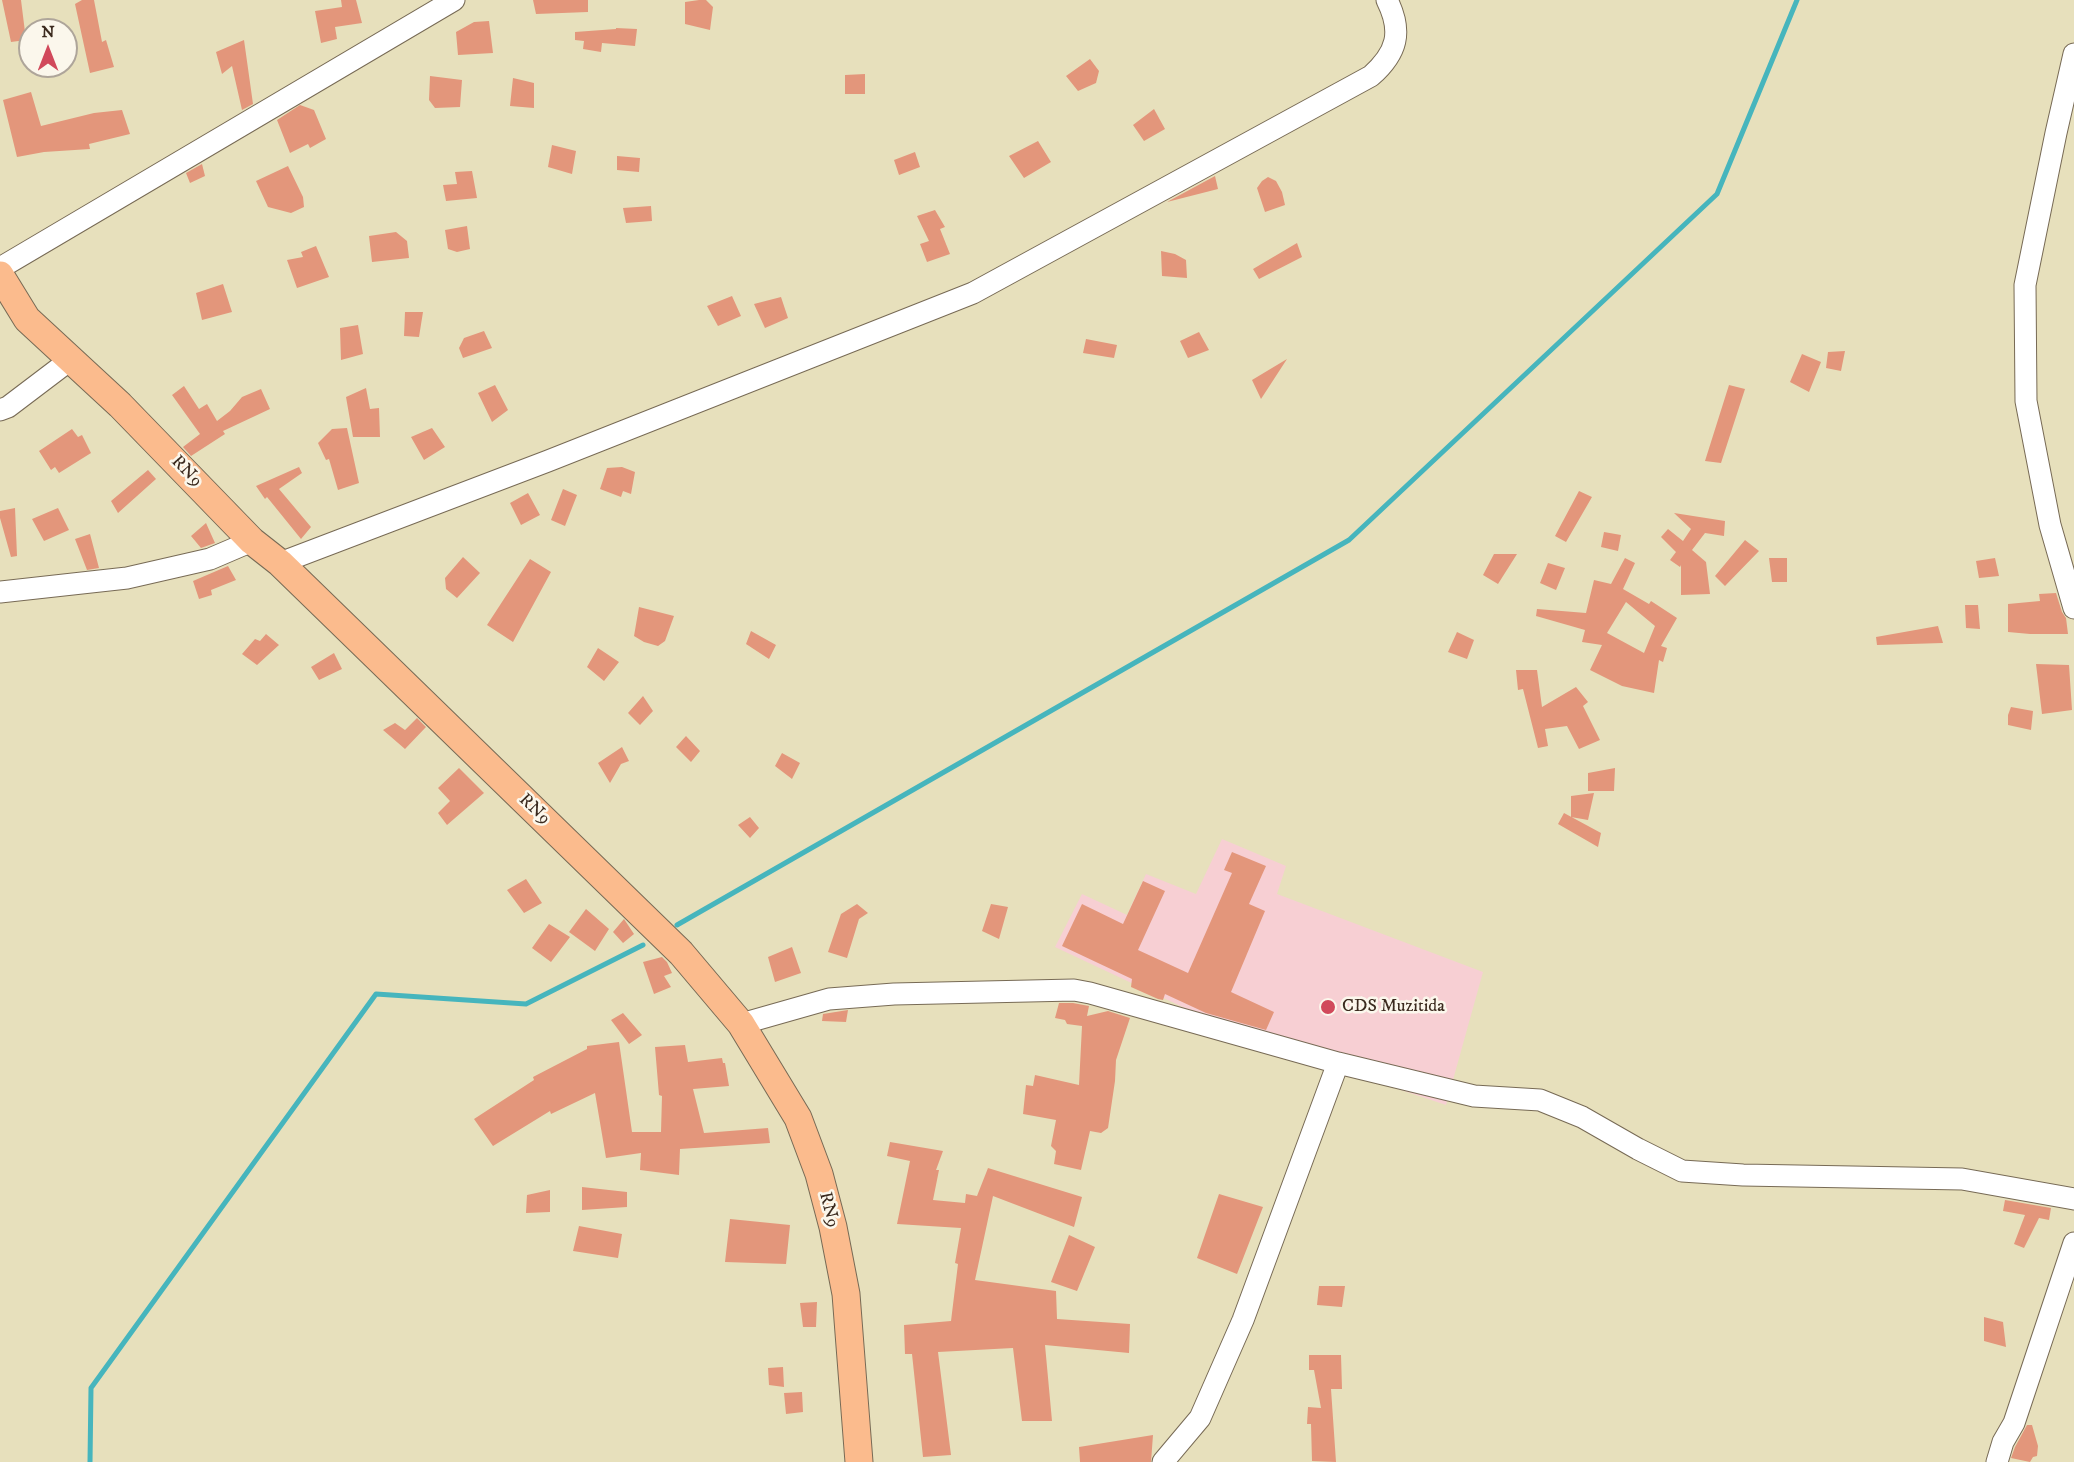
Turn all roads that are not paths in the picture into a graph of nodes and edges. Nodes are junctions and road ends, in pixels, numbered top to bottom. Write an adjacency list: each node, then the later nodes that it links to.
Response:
1 (454, 0): 4 (street)
2 (1387, 0): 9 (street)
3 (2074, 54): 11 (street)
4 (0, 268)
5 (0, 274): 6 (main road, RN9)
6 (70, 360): 7 (street); 8 (main road, RN9)
7 (0, 410)
8 (252, 541): 9 (main road, RN9); 10 (street)
9 (280, 563): 12 (main road, RN9)
10 (0, 592)
11 (2074, 608)
12 (741, 1024): 13 (street); 16 (main road, RN9)
13 (1338, 1064): 14 (street); 17 (street)
14 (2074, 1198)
15 (2074, 1243): 18 (street)
16 (859, 1462)
17 (1163, 1462)
18 (1997, 1462)

